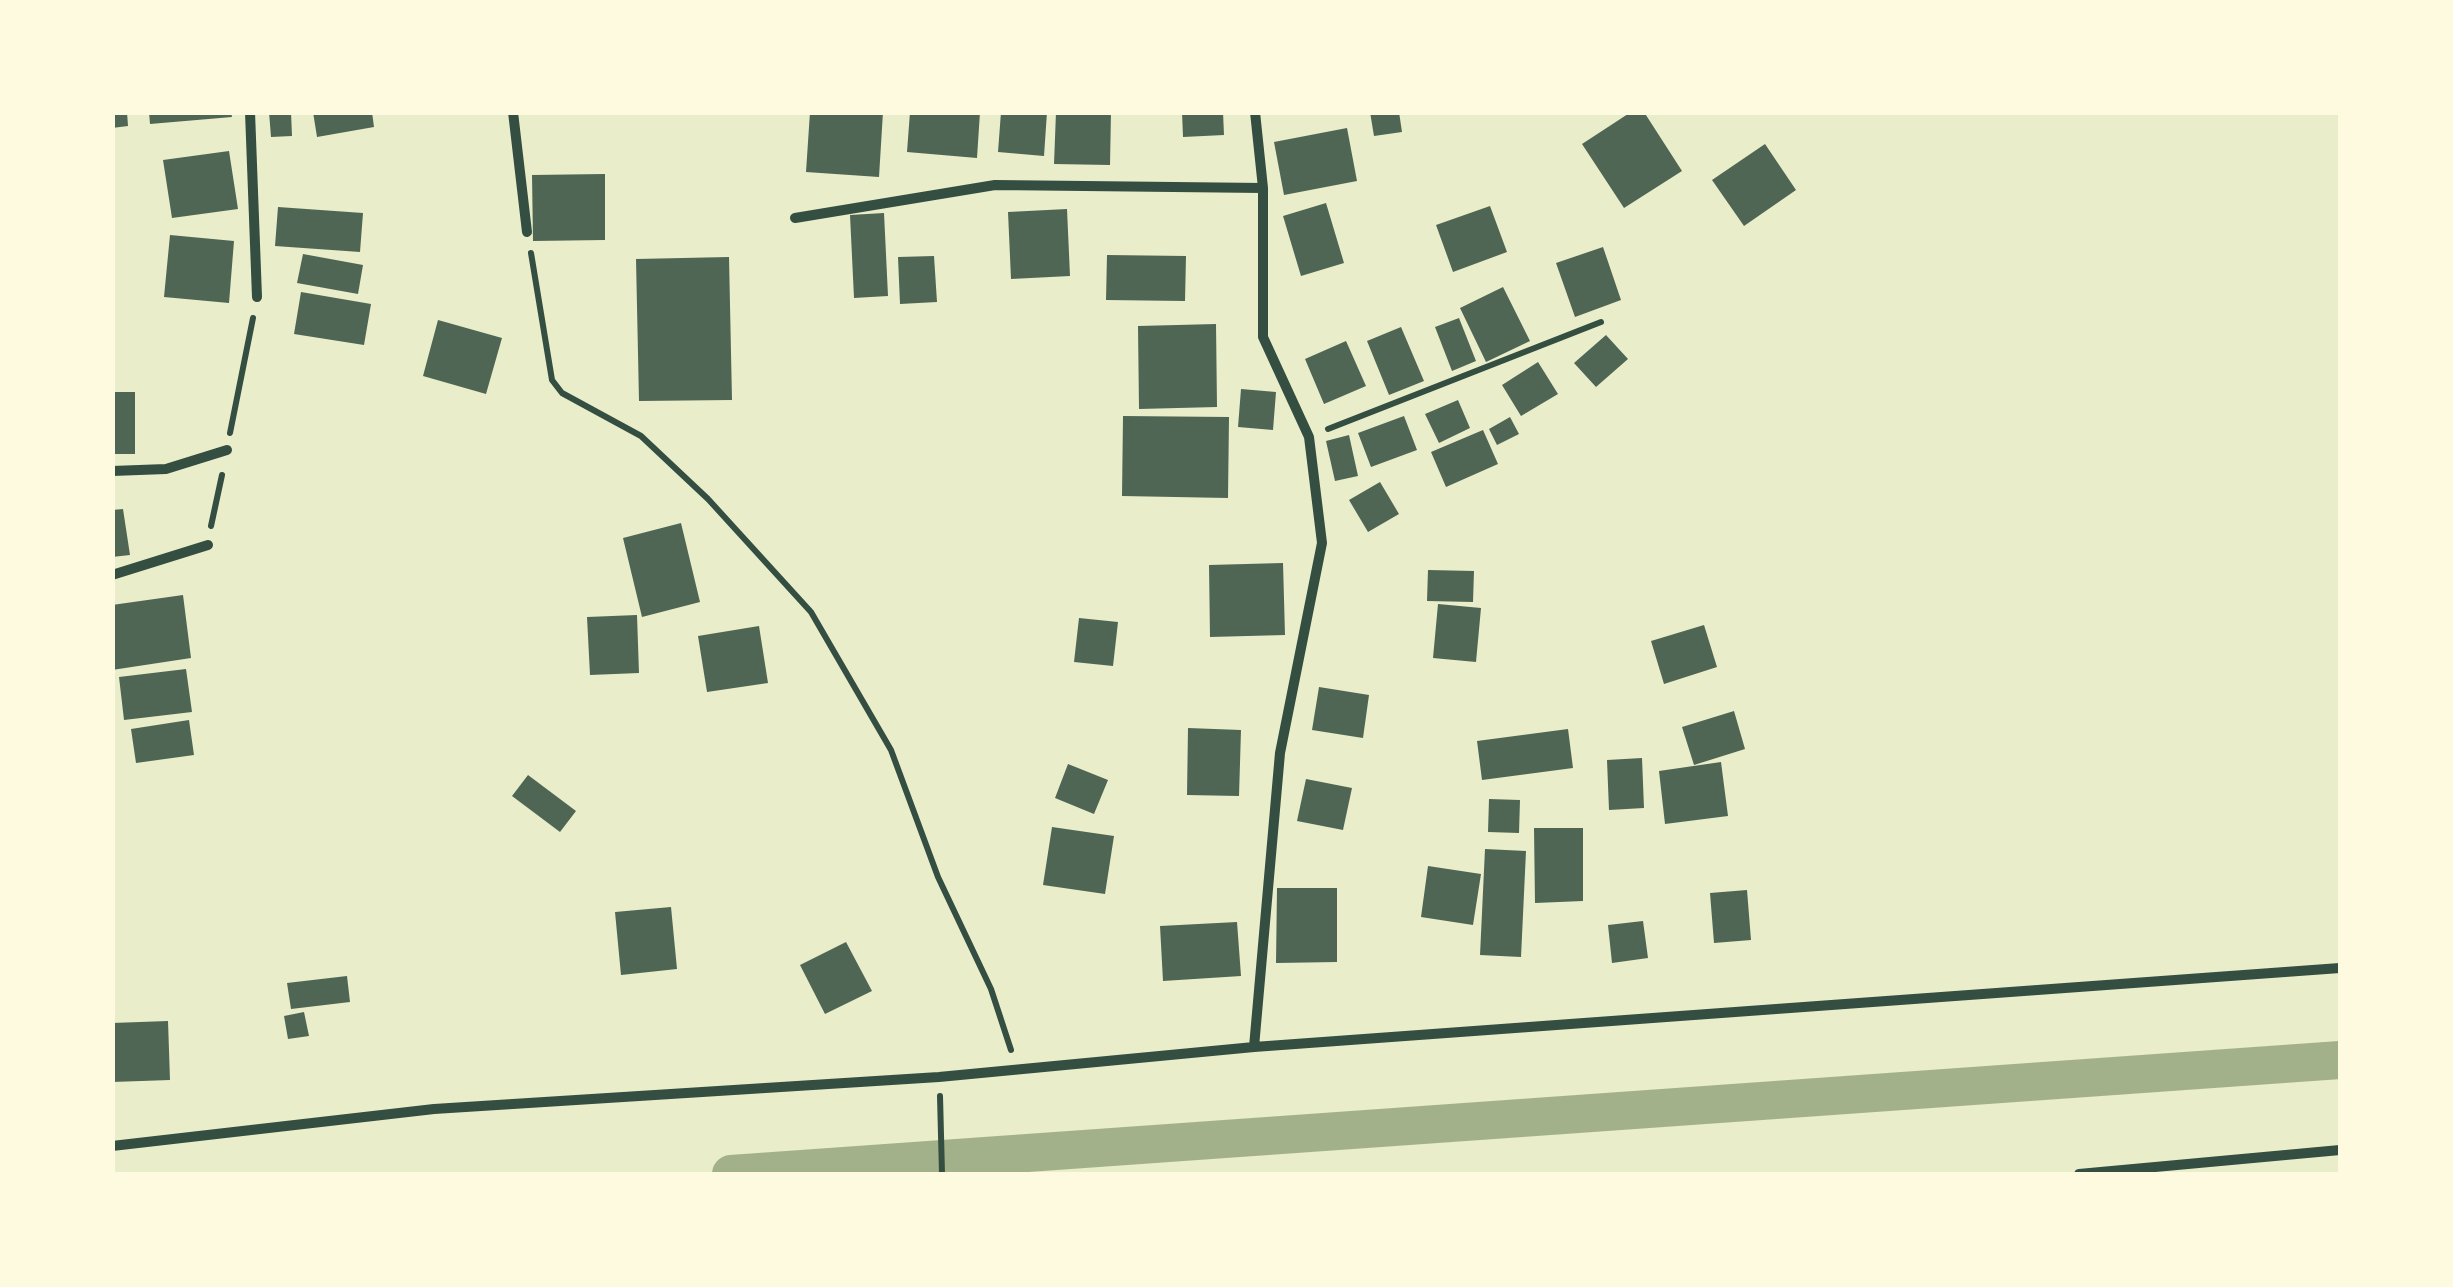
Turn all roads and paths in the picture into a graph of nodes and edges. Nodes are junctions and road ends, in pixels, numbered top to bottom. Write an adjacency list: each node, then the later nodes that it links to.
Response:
1 (250, 112): 7 (street)
2 (512, 112): 6 (street)
3 (1256, 112): 4 (street)
4 (1263, 188): 5 (street); 9 (street)
5 (795, 218)
6 (527, 232): 16 (path)
7 (258, 297): 10 (path)
8 (1602, 322): 9 (path)
9 (1308, 437): 15 (street)
10 (227, 450): 11 (street); 12 (path)
11 (112, 470)
12 (208, 545): 13 (street)
13 (112, 575)
14 (2340, 968): 15 (street)
15 (1254, 1047): 16 (street)
16 (1018, 1071): 18 (street)
17 (940, 1108): 21 (path)
18 (112, 1146)
19 (2340, 1150): 20 (street)
20 (2115, 1173): 22 (street)
21 (942, 1174)
22 (2079, 1174)

